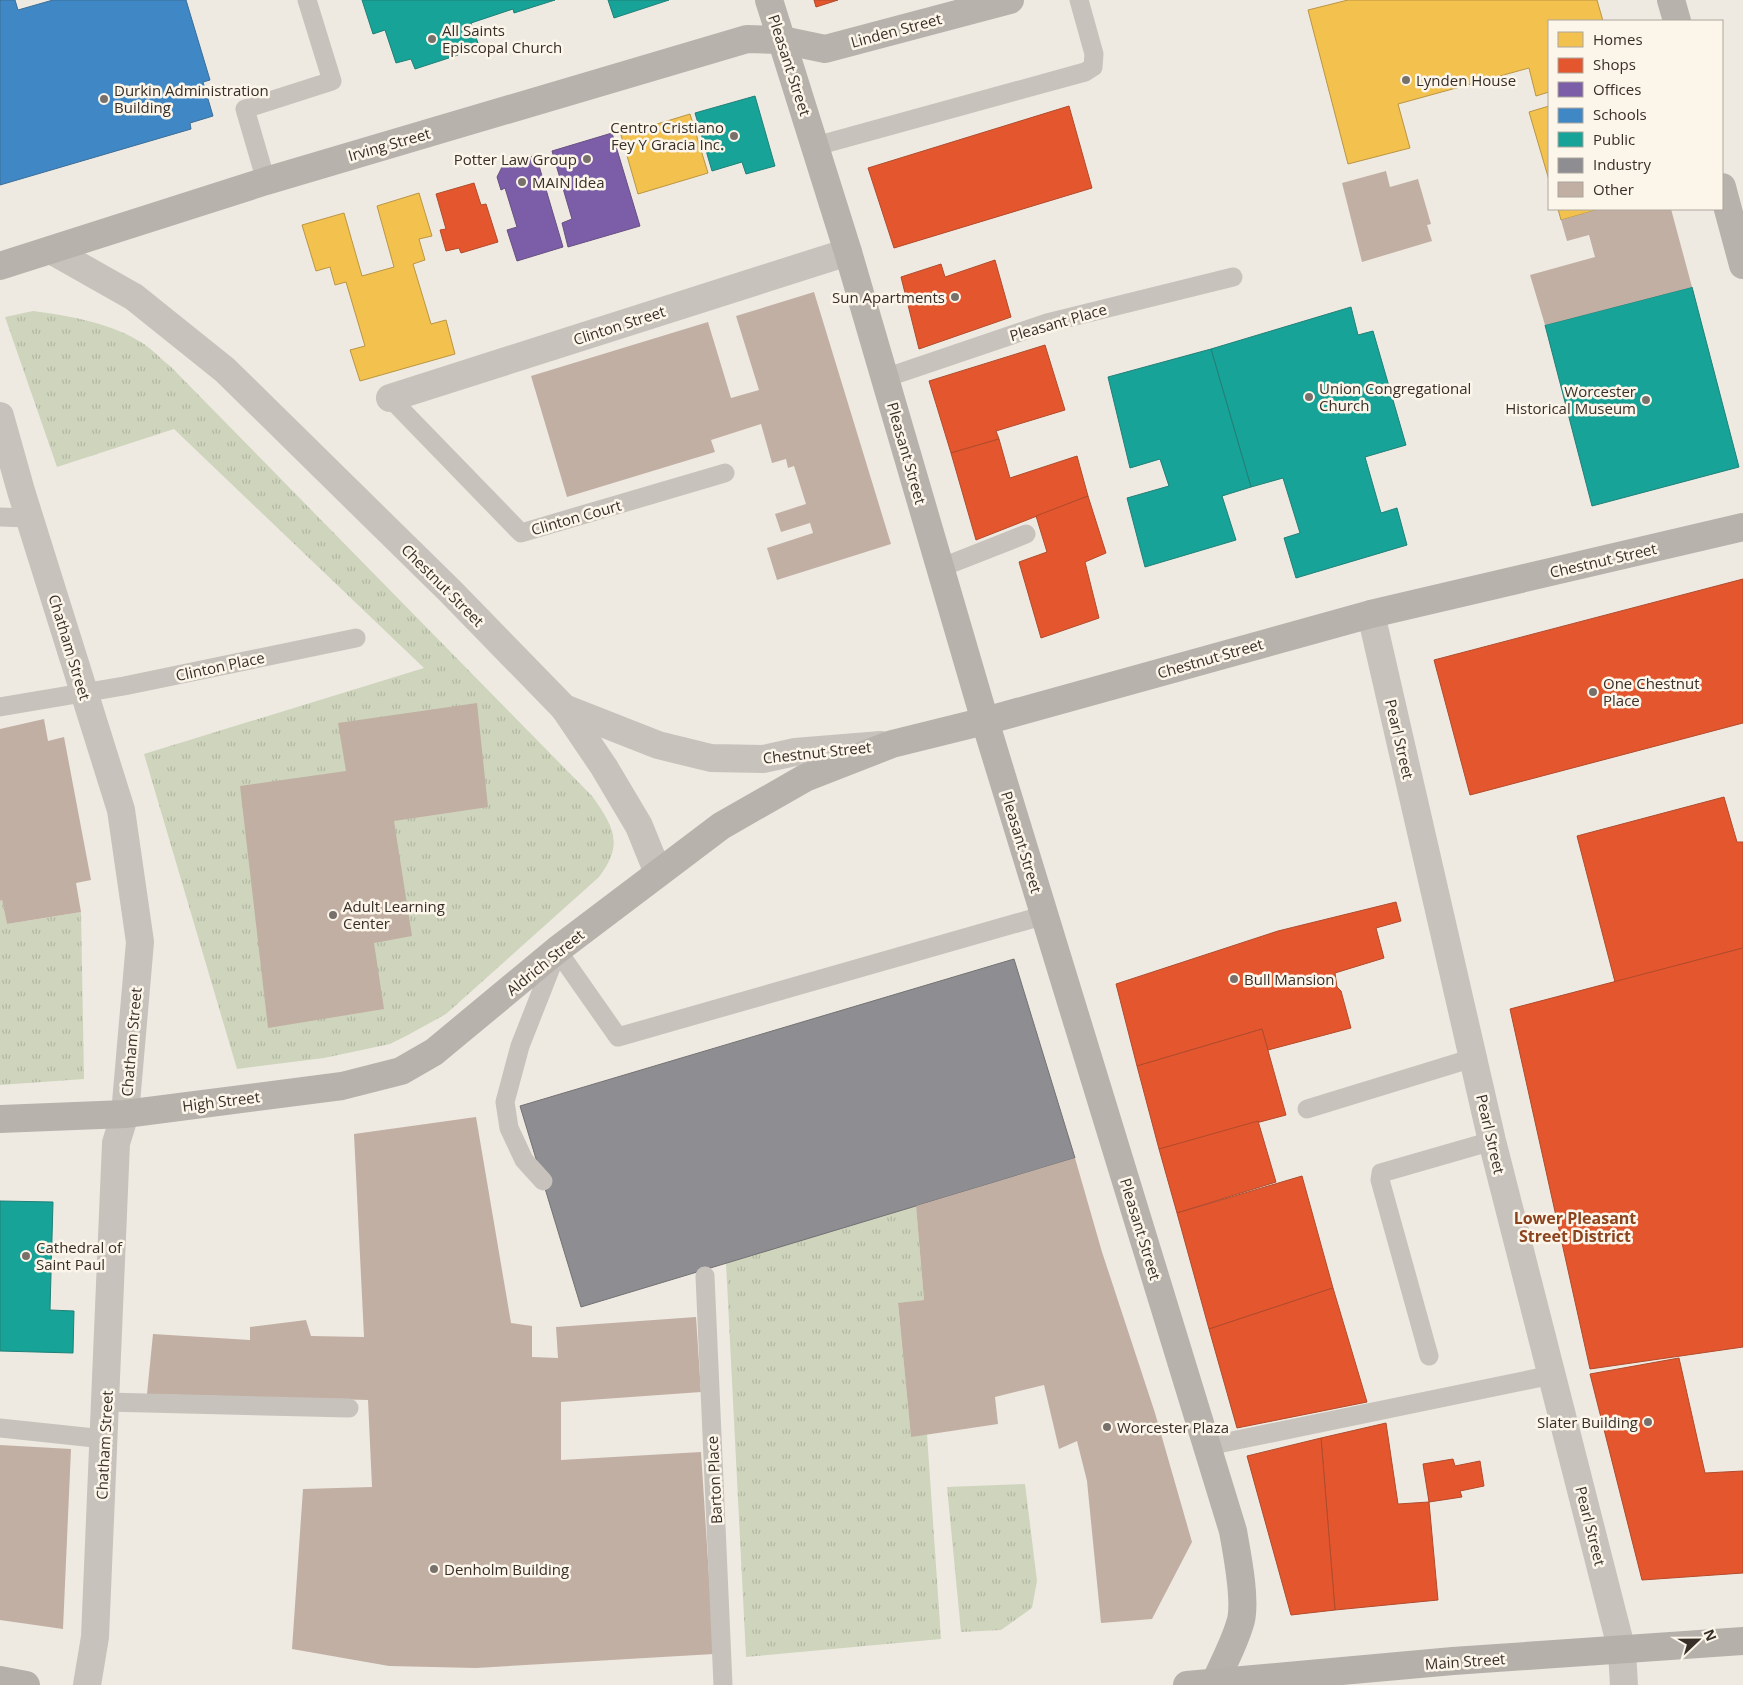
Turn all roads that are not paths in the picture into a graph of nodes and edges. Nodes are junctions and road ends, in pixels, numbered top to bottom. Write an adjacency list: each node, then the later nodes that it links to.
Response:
1 (307, 0): 9 (lane)
2 (769, 0): 7 (main road, Pleasant Street)
3 (1079, 0): 8 (lane)
4 (1671, 0): 6 (main road)
5 (999, 1): 7 (main road, Linden Street)
6 (1677, 20)
7 (782, 40): 8 (main road, Pleasant Street); 9 (main road, Irving Street)
8 (816, 146): 12 (main road, Pleasant Street)
9 (266, 181): 11 (main road, Irving Street)
10 (1723, 191): 13 (main road)
11 (50, 250): 14 (main road, Irving Street); 29 (street, Chestnut Street)
12 (848, 252): 16 (main road, Pleasant Street); 17 (street, Clinton Street)
13 (1743, 265)
14 (0, 266)
15 (1234, 277): 16 (lane, Pleasant Place)
16 (885, 378): 24 (main road, Pleasant Street)
17 (390, 398): 19 (lane, Clinton Court)
18 (0, 416): 21 (street, Chatham Street)
19 (724, 474)
20 (0, 517): 21 (lane)
21 (29, 518): 27 (street, Chatham Street)
22 (1743, 527): 25 (main road, Chestnut Street)
23 (1026, 534): 24 (lane)
24 (940, 568): 30 (main road, Pleasant Street)
25 (1371, 614): 30 (main road, Chestnut Street); 36 (street, Pearl Street)
26 (356, 638): 27 (lane, Clinton Place)
27 (84, 694): 28 (lane, Clinton Place); 38 (street, Chatham Street)
28 (0, 707)
29 (564, 708): 31 (street, Chestnut Street); 32 (street)
30 (985, 721): 31 (main road, Chestnut Street); 33 (main road, Pleasant Street)
31 (892, 744): 32 (main road, Aldrich Street)
32 (658, 874): 34 (main road, Aldrich Street)
33 (1045, 916): 34 (lane); 49 (main road, Pleasant Street)
34 (557, 950): 35 (main road, Aldrich Street); 41 (lane)
35 (434, 1052): 38 (main road, High Street)
36 (1473, 1058): 37 (lane); 40 (street, Pearl Street)
37 (1307, 1109)
38 (126, 1114): 39 (main road, High Street); 45 (street, Chatham Street)
39 (0, 1119)
40 (1492, 1141): 43 (lane); 44 (street, Pearl Street)
41 (543, 1181)
42 (705, 1276): 56 (lane, Barton Place)
43 (1429, 1356)
44 (1552, 1375): 49 (lane); 51 (street, Pearl Street)
45 (106, 1402): 46 (lane); 48 (street, Chatham Street)
46 (349, 1408)
47 (0, 1428): 48 (lane)
48 (104, 1439): 55 (street, Chatham Street)
49 (1208, 1446): 53 (main road, Pleasant Street)
50 (1743, 1641): 51 (main road, Main Street)
51 (1622, 1651): 53 (main road, Main Street); 58 (street, Pearl Street)
52 (0, 1680): 54 (main road)
53 (1215, 1684): 57 (main road, Main Street)
54 (26, 1685)
55 (87, 1685)
56 (723, 1685)
57 (1186, 1685)
58 (1624, 1685)

